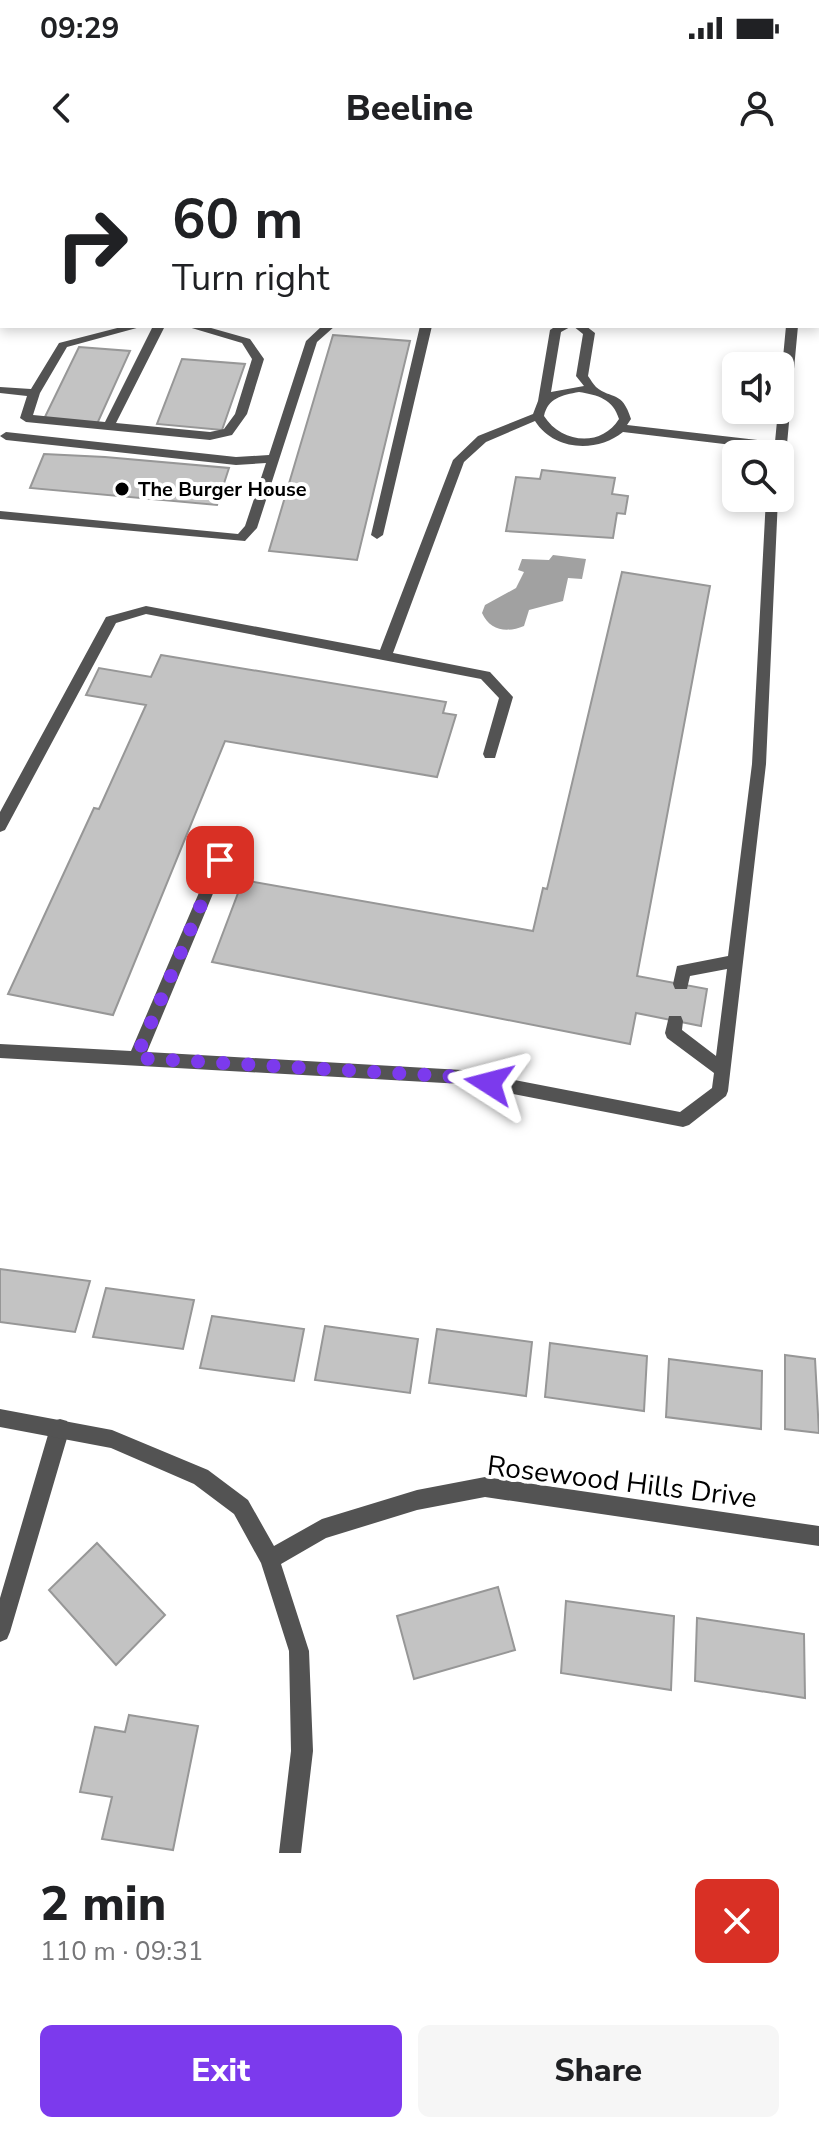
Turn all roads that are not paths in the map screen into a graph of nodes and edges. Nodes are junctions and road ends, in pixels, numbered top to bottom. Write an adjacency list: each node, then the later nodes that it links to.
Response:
1 (130, 328): 11 (street)
2 (158, 328): 14 (street)
3 (198, 328): 14 (street)
4 (327, 328): 20 (street)
5 (426, 328): 23 (street)
6 (561, 328): 12 (street)
7 (582, 328): 10 (street)
8 (792, 328): 17 (street)
9 (0, 390): 11 (street)
10 (593, 391): 12 (street); 15 (street)
11 (34, 393): 14 (street)
12 (544, 401): 13 (street)
13 (538, 416): 15 (street); 24 (street)
14 (109, 426)
15 (622, 428): 18 (street)
16 (3, 435): 19 (street); 20 (street)
17 (783, 440)
18 (722, 442)
19 (0, 448)
20 (274, 459): 22 (street)
21 (771, 512): 28 (street)
22 (0, 515)
23 (377, 535)
24 (385, 656): 25 (street); 26 (street)
25 (490, 754)
26 (0, 826)
27 (220, 860): 32 (street)
28 (736, 961): 29 (street); 33 (street)
29 (681, 984)
30 (675, 1021): 33 (street)
31 (0, 1051): 32 (street)
32 (136, 1058): 33 (street)
33 (722, 1070)
34 (0, 1418): 35 (street)
35 (60, 1428): 37 (street); 38 (street)
36 (819, 1536): 37 (street, Rosewood Hills Drive)
37 (270, 1559): 39 (street)
38 (0, 1632)
39 (290, 1853)

